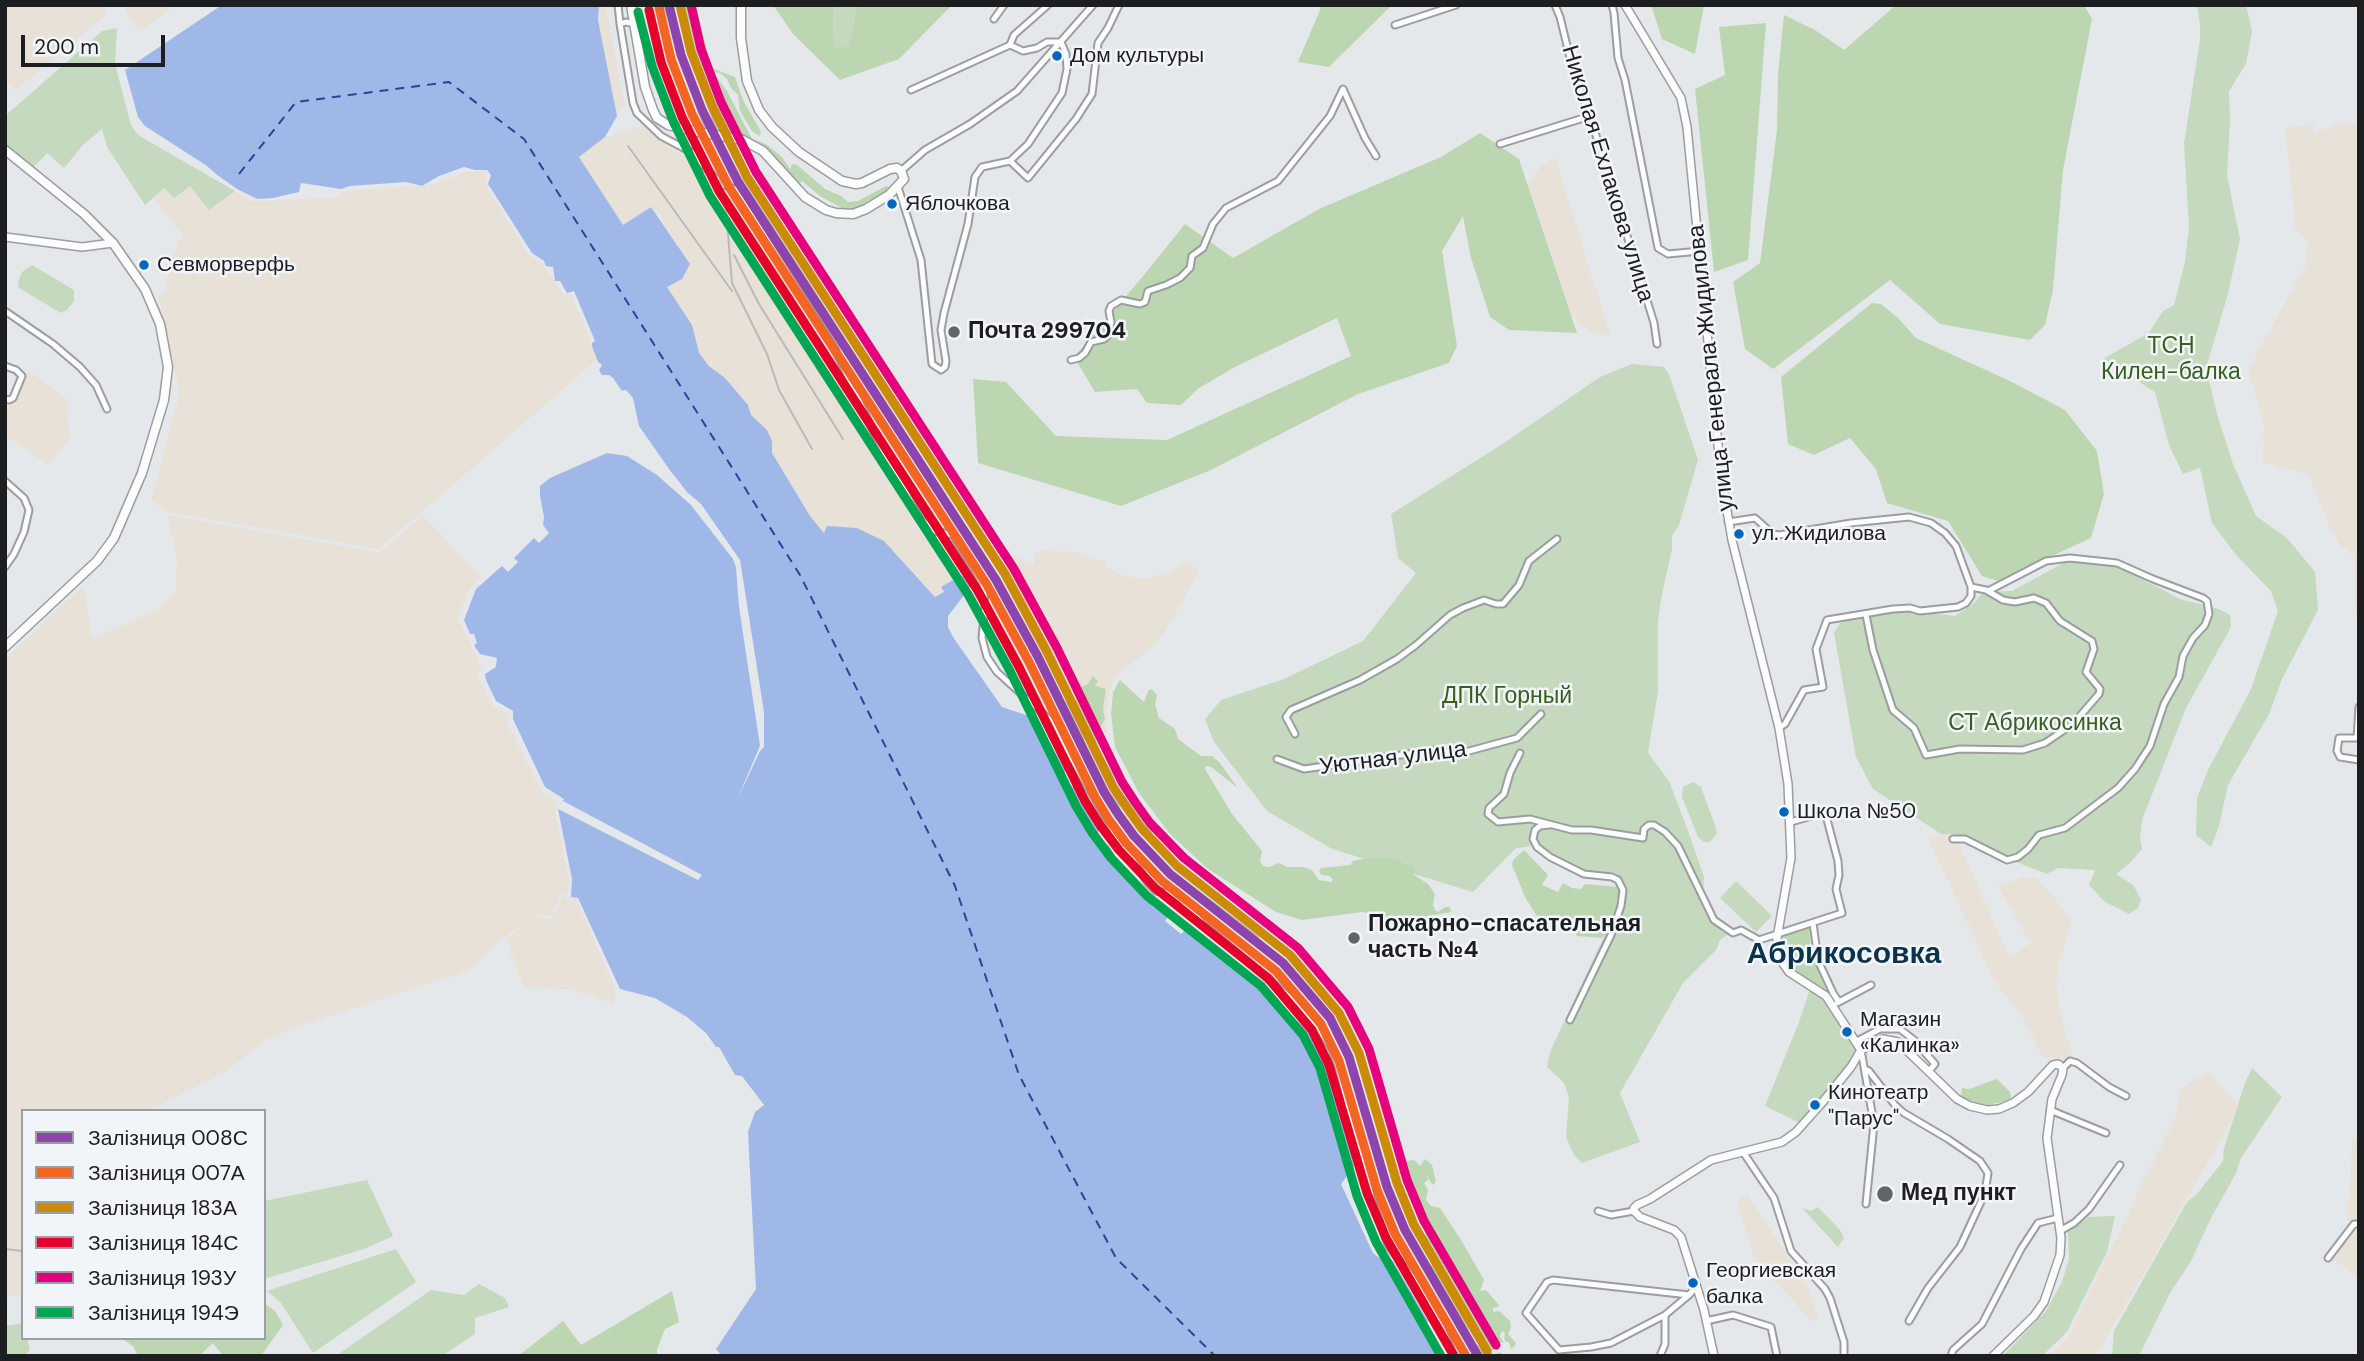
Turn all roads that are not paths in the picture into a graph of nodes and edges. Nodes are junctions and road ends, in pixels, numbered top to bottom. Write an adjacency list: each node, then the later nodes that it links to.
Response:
1 (618, 5): 13 (street)
2 (631, 5): 14 (main road)
3 (741, 5): 24 (main road)
4 (1004, 5): 12 (street)
5 (1048, 5): 17 (street)
6 (1093, 5): 16 (street)
7 (1119, 5): 23 (street)
8 (1456, 5): 15 (street)
9 (1555, 5): 19 (street, Николая Ехлакова улица)
10 (1612, 5): 28 (street)
11 (1625, 5): 28 (main road, улица Генерала Жидилова)
12 (994, 19)
13 (620, 24): 14 (street); 80 (street)
14 (634, 24): 25 (main road, bridge)
15 (1395, 26)
16 (1061, 42): 17 (street); 23 (street); 24 (street)
17 (1010, 45): 18 (street)
18 (911, 90)
19 (1590, 116): 20 (street); 30 (street, Николая Ехлакова улица)
20 (1500, 144)
21 (5, 150): 27 (main road)
22 (1376, 156): 31 (street)
23 (1010, 161): 25 (street)
24 (901, 171): 25 (main road)
25 (898, 187)
26 (5, 237): 27 (main road)
27 (113, 243): 42 (main road)
28 (1700, 251): 36 (main road, улица Генерала Жидилова)
29 (5, 311): 34 (street)
30 (1657, 344)
31 (1071, 360)
32 (5, 366): 33 (street)
33 (5, 399)
34 (107, 409)
35 (5, 481): 38 (street)
36 (1728, 522): 39 (street); 45 (main road, улица Генерала Жидилова)
37 (1557, 539): 46 (street)
38 (5, 567)
39 (1971, 587): 40 (street); 41 (street)
40 (1988, 591): 41 (street); 52 (street)
41 (1866, 614): 45 (street)
42 (5, 647)
43 (2359, 707): 49 (street)
44 (1541, 714): 48 (street, Уютная улица)
45 (1779, 728): 50 (main road, улица Генерала Жидилова)
46 (1295, 734)
47 (1520, 753): 51 (street)
48 (1277, 759)
49 (2359, 760)
50 (1790, 822): 53 (street); 54 (main road, улица Генерала Жидилова)
51 (1553, 825): 54 (street); 57 (street)
52 (1953, 839)
53 (1813, 923): 54 (street); 56 (street)
54 (1777, 934): 56 (main road, улица Генерала Жидилова)
55 (1871, 985): 56 (street)
56 (1836, 1003): 58 (main road, улица Генерала Жидилова)
57 (1570, 1020)
58 (1857, 1041): 59 (main road, улица Генерала Жидилова); 62 (street)
59 (1861, 1050): 61 (street); 62 (main road); 66 (main road)
60 (2060, 1066): 62 (main road); 63 (street); 64 (main road)
61 (1865, 1069): 68 (street); 79 (street)
62 (1929, 1071)
63 (2126, 1096)
64 (2050, 1110): 65 (street); 71 (main road)
65 (2106, 1133)
66 (1743, 1152): 70 (main road); 84 (street)
67 (2120, 1165): 73 (street)
68 (1866, 1204)
69 (1598, 1210): 70 (street)
70 (1634, 1211): 75 (main road)
71 (2058, 1218): 73 (main road); 85 (street)
72 (2359, 1224): 74 (street)
73 (2060, 1231): 86 (main road)
74 (2328, 1258)
75 (1696, 1287): 76 (street); 78 (main road)
76 (1689, 1294): 77 (street); 77 (street)
77 (1665, 1315): 81 (street)
78 (1706, 1321): 82 (main road); 83 (street)
79 (1909, 1321)
80 (1454, 1356)
81 (1660, 1356)
82 (1714, 1356)
83 (1777, 1356)
84 (1844, 1356)
85 (1951, 1356)
86 (1993, 1356)

